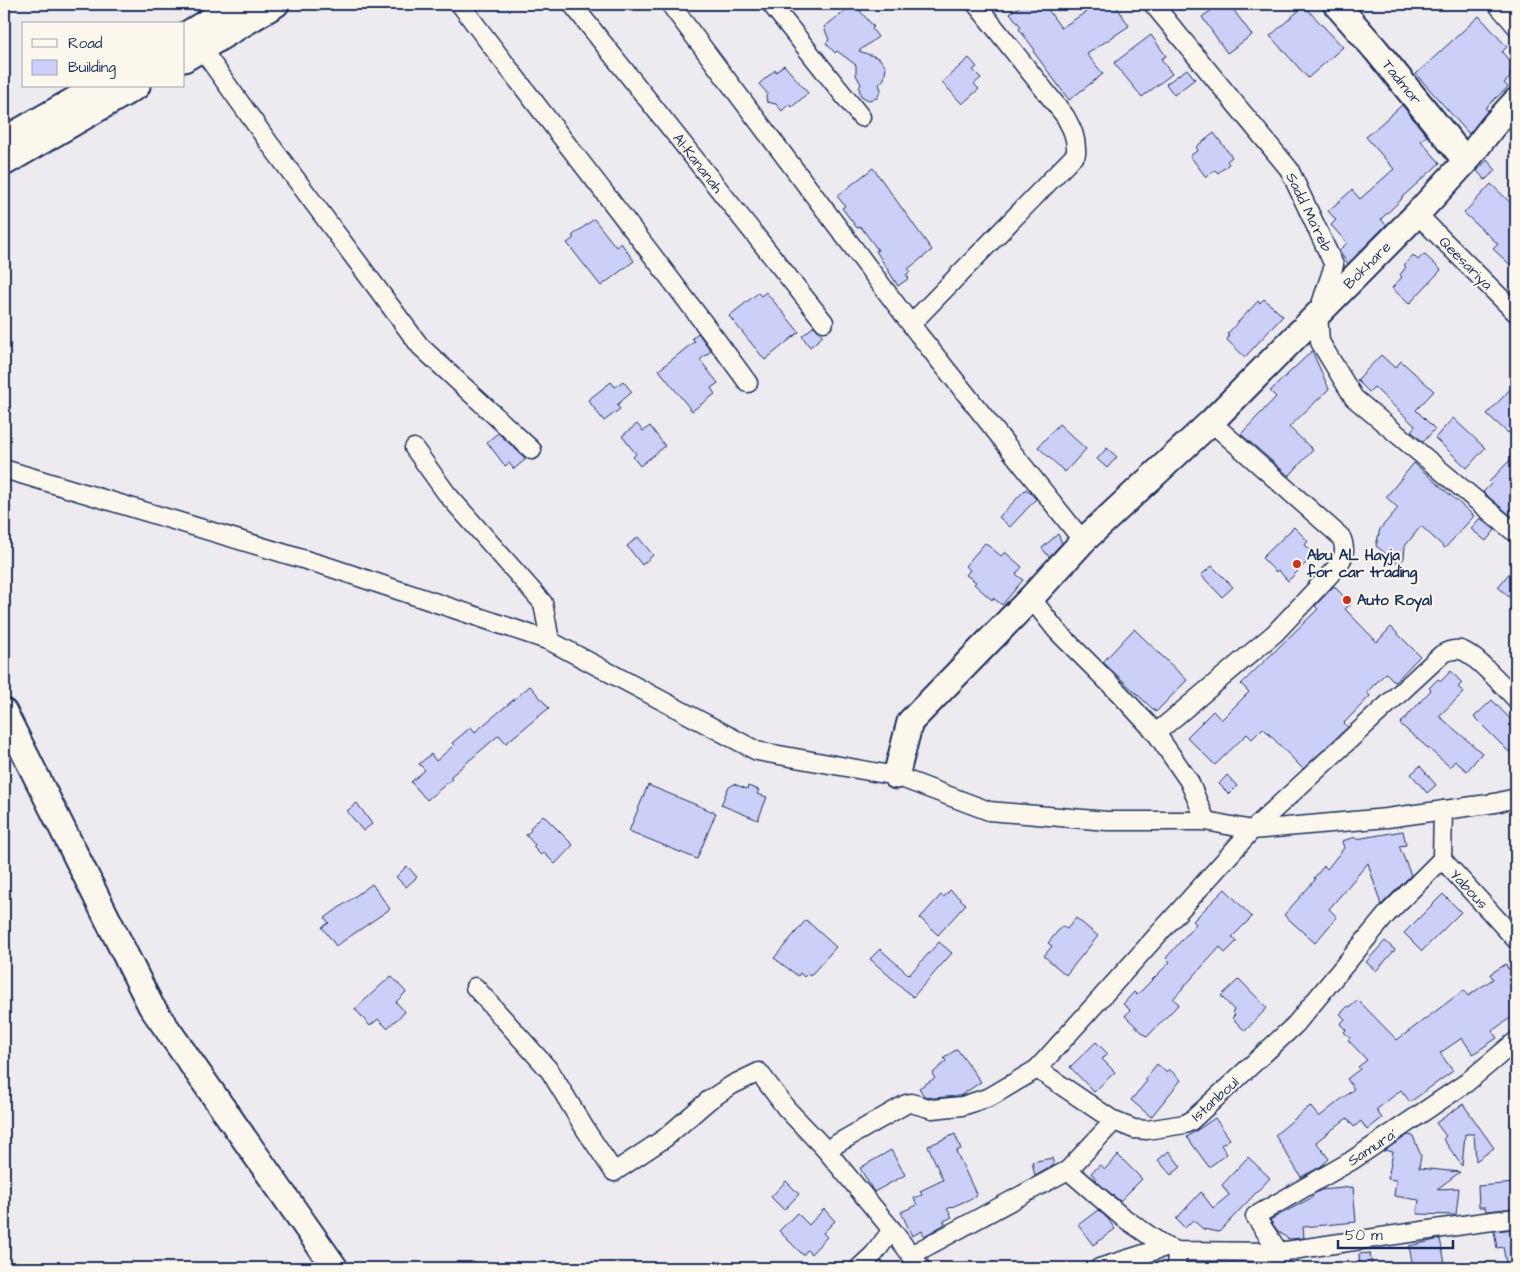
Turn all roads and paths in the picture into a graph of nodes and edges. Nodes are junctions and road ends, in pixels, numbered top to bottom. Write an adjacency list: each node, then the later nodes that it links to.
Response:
1 (237, 4): 12 (street)
2 (276, 4): 12 (street)
3 (460, 4): 25 (street)
4 (572, 4): 23 (street, Al-Kananah)
5 (671, 4): 24 (street)
6 (771, 4): 16 (street)
7 (976, 4): 24 (street)
8 (1153, 4): 22 (street, Sadd Ma'reb)
9 (1336, 4): 18 (street, Tadmor)
10 (1497, 4): 11 (street)
11 (1516, 26)
12 (190, 48): 28 (street)
13 (95, 88): 17 (street)
14 (135, 88): 19 (street)
15 (1516, 101): 18 (street, Bokhare)
16 (861, 117)
17 (4, 140)
18 (1466, 161): 20 (street, Bokhare)
19 (4, 163)
20 (1417, 214): 21 (street, Qeesariya); 22 (street, Bokhare)
21 (1516, 312)
22 (1318, 313): 26 (street, Bokhare); 30 (street, Sadd Ma'reb)
23 (824, 322)
24 (911, 324): 31 (street)
25 (748, 383)
26 (1211, 422): 31 (street, Bokhare); 36 (street)
27 (414, 448): 33 (street)
28 (532, 450)
29 (4, 469): 33 (street)
30 (1513, 531)
31 (1083, 541): 32 (street, Bokhare)
32 (1030, 598): 36 (street); 37 (street, Bokhare)
33 (550, 641): 37 (street)
34 (1516, 699): 41 (street)
35 (4, 712): 55 (street)
36 (1156, 733): 40 (street)
37 (896, 776): 40 (street)
38 (1516, 798): 39 (street)
39 (1444, 810): 41 (street); 42 (street)
40 (1206, 821): 41 (street)
41 (1252, 830): 46 (street)
42 (1442, 859): 43 (street, Yabous); 47 (street, Istanboul)
43 (1516, 940)
44 (475, 987): 48 (street)
45 (1516, 1041): 53 (street, Samura')
46 (1037, 1069): 47 (street, Istanboul); 48 (street)
47 (1114, 1121): 49 (street)
48 (826, 1150): 51 (street)
49 (1068, 1170): 52 (street); 54 (street)
50 (1516, 1218): 53 (street)
51 (892, 1230): 54 (street); 56 (street)
52 (1173, 1256): 53 (street); 57 (street)
53 (1278, 1260)
54 (916, 1262)
55 (335, 1268)
56 (859, 1268)
57 (1099, 1268)

